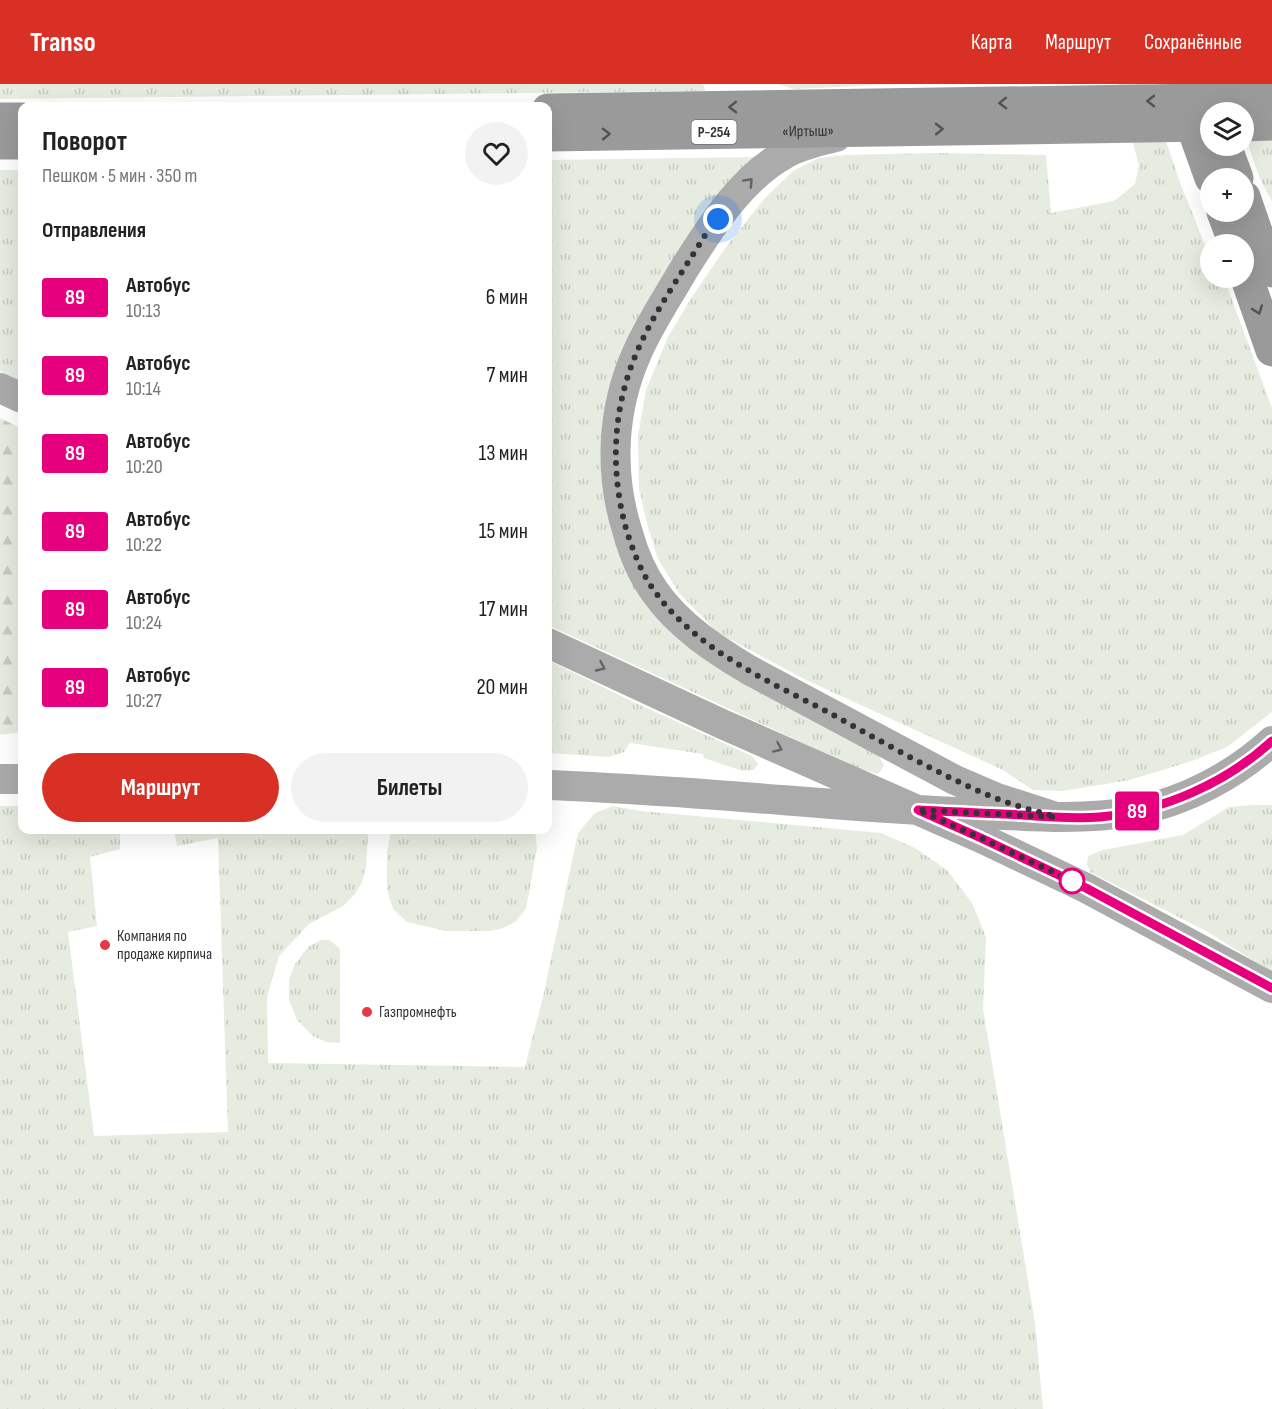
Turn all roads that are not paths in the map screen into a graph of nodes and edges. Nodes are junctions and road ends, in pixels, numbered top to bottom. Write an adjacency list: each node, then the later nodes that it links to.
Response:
1 (741, 84): 6 (highway)
2 (1178, 84): 18 (highway)
3 (1203, 84): 5 (highway)
4 (1272, 99): 8 (highway, Р-254, one-way to 8)
5 (1209, 102)
6 (854, 105): 7 (highway, «Иртыш» / Р-254, one-way to 7); 8 (highway, «Иртыш» / Р-254, one-way to 6)
7 (552, 110)
8 (1064, 115): 11 (highway, Р-254); 14 (highway, «Иртыш» / Р-254, one-way to 8)
9 (0, 119): 10 (highway)
10 (18, 119)
11 (1200, 124)
12 (1272, 124): 13 (highway)
13 (1254, 125)
14 (881, 130): 15 (highway, «Иртыш» / Р-254, one-way to 14); 30 (main road, one-way to 14)
15 (552, 135)
16 (18, 142): 17 (highway)
17 (0, 143)
18 (1207, 168)
19 (1251, 222): 20 (highway)
20 (1264, 270): 21 (highway, one-way to 21)
21 (1272, 350)
22 (0, 388): 23 (main road)
23 (18, 396)
24 (552, 644): 29 (main road, one-way to 29)
25 (1272, 741): 30 (main road)
26 (0, 779): 27 (main road)
27 (18, 779)
28 (552, 785): 29 (main road)
29 (918, 810): 30 (main road); 31 (main road)
30 (1056, 817)
31 (1272, 988)

